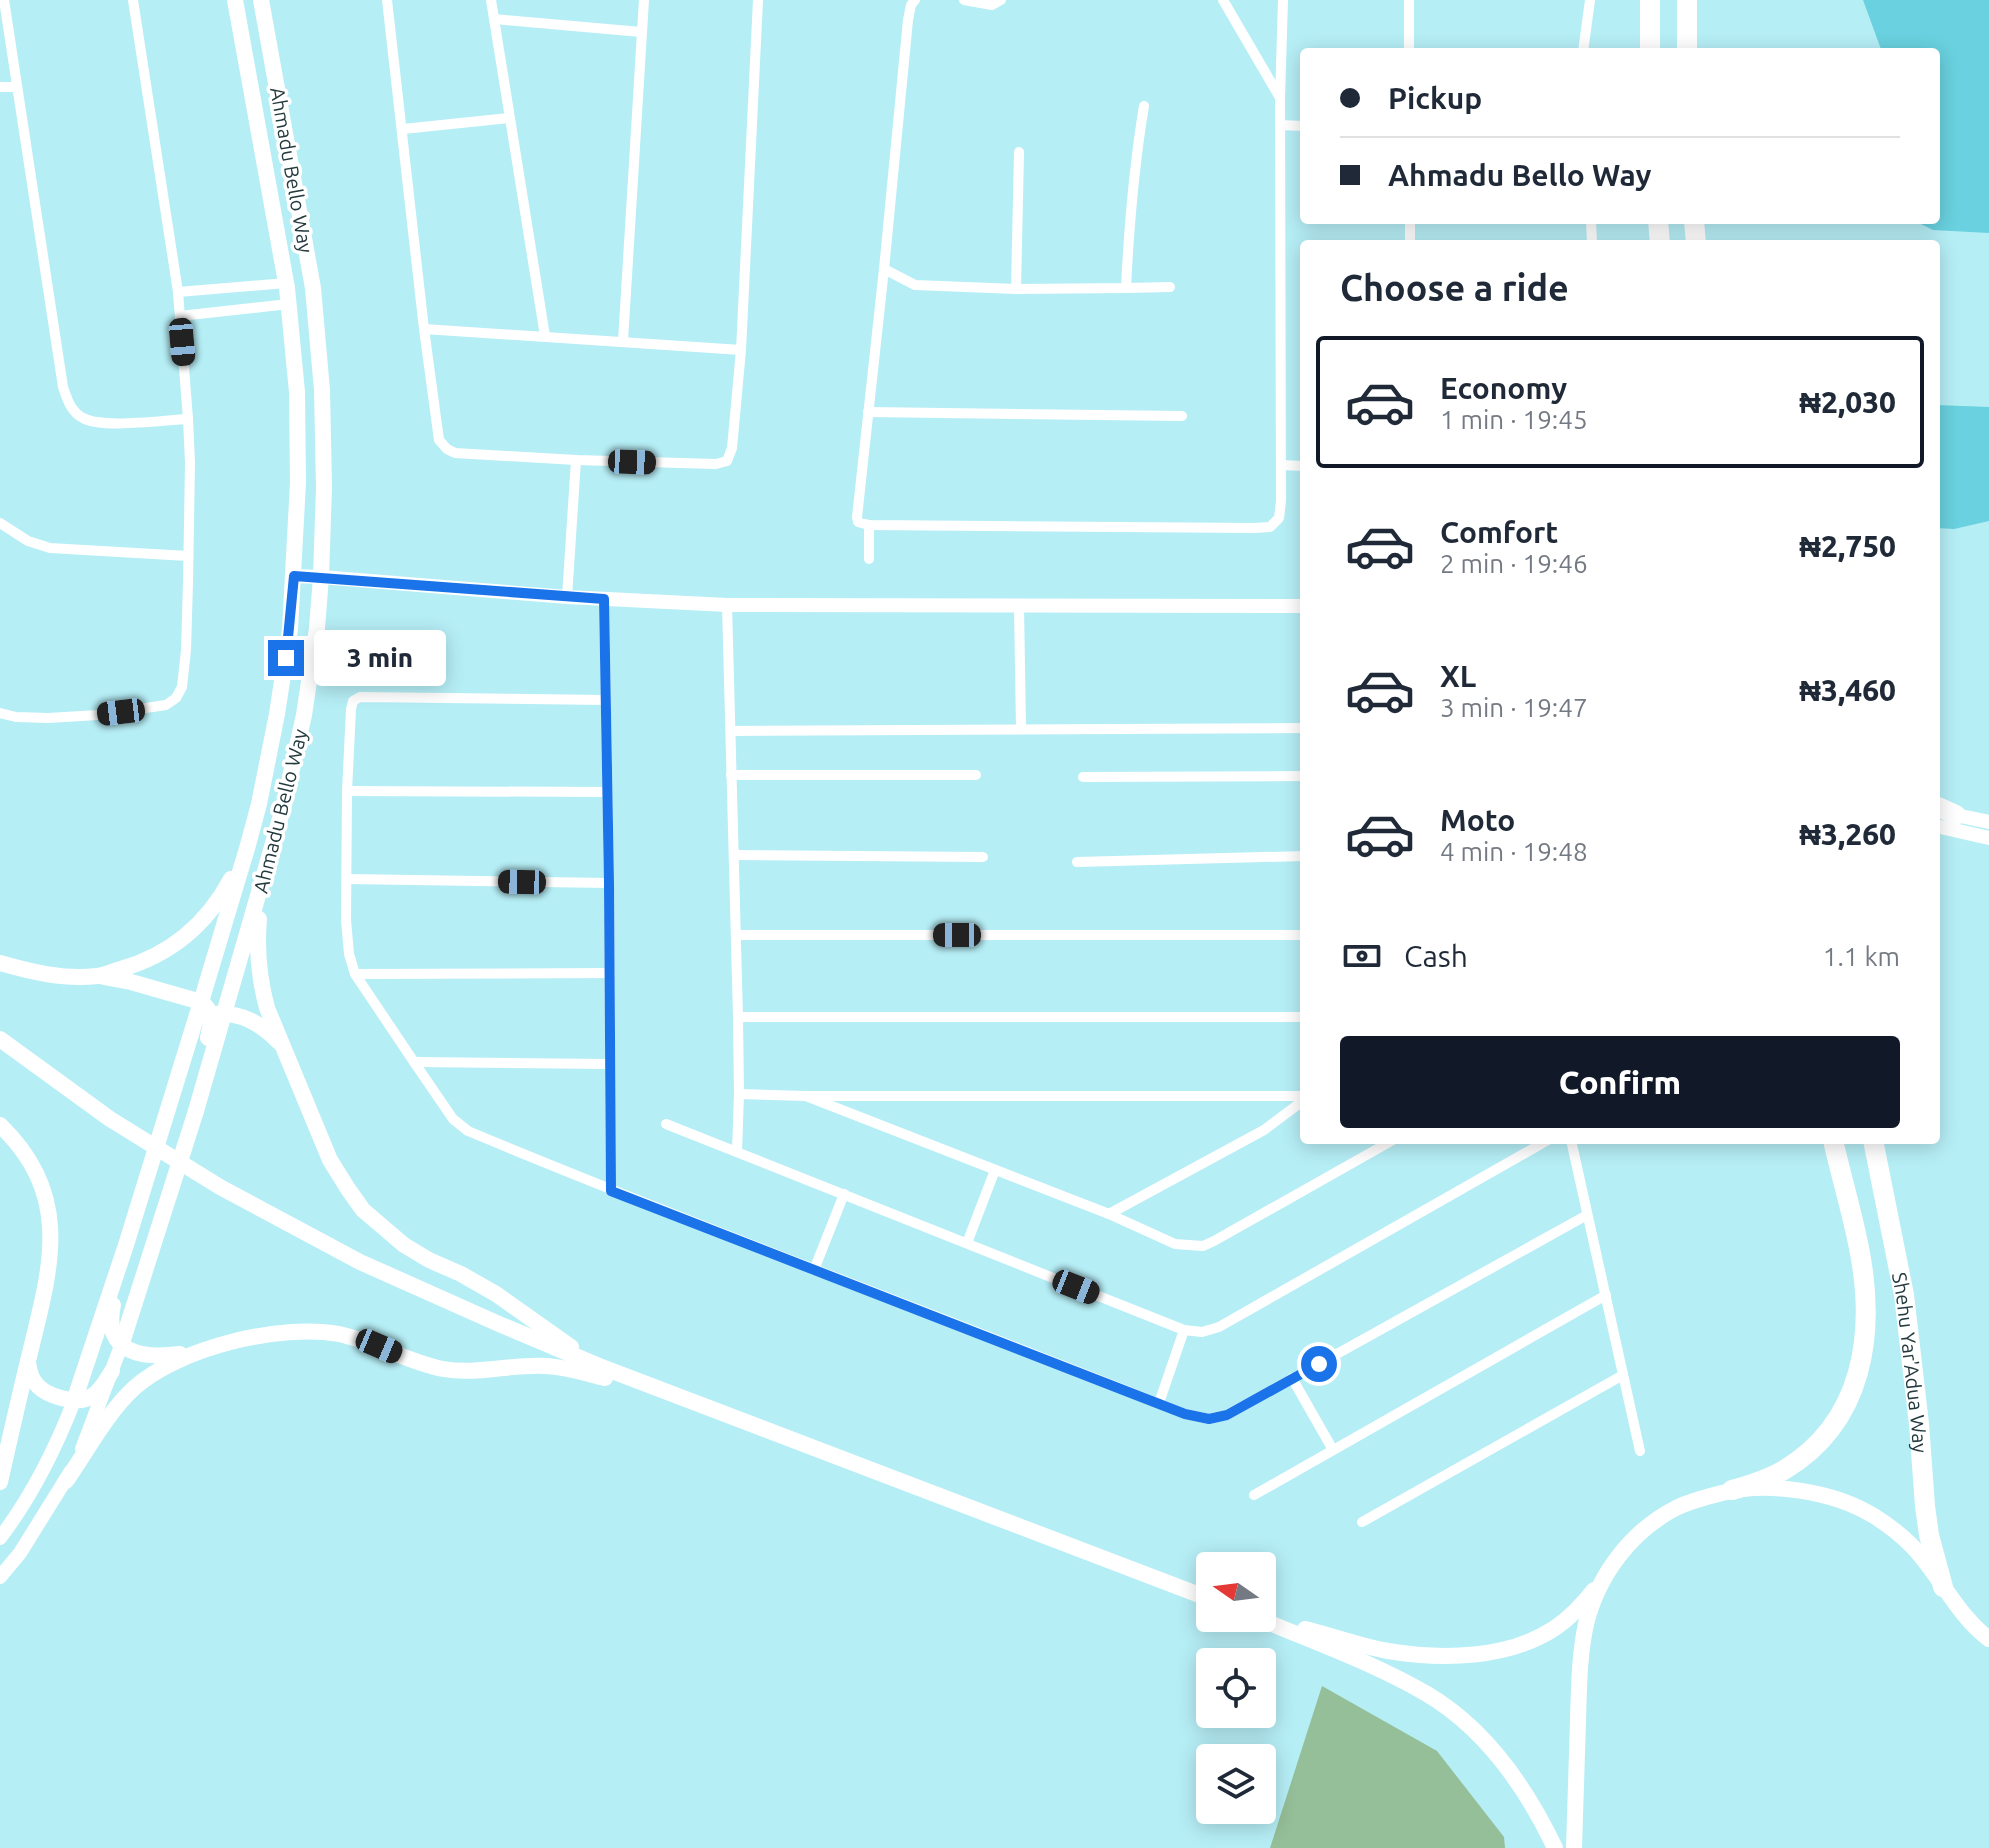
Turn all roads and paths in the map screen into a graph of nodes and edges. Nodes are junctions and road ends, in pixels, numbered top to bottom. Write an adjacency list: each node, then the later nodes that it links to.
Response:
1 (4, 0): 25 (street)
2 (133, 0): 38 (street)
3 (235, 0): 34 (main road, Ahmadu Bello Way)
4 (261, 0): 56 (main road, Ahmadu Bello Way)
5 (387, 0): 31 (street)
6 (491, 0): 18 (street)
7 (644, 0): 19 (street)
8 (758, 0): 44 (street)
9 (915, 0): 33 (street)
10 (964, 0): 11 (street)
11 (1001, 0)
12 (1223, 0): 26 (street)
13 (1283, 0): 26 (street)
14 (1409, 0): 20 (street)
15 (1590, 0): 21 (street)
16 (1650, 0): 22 (highway)
17 (1687, 0): 23 (highway)
18 (494, 19): 19 (street); 28 (street)
19 (641, 32): 43 (street)
20 (1409, 48)
21 (1584, 48)
22 (1650, 48)
23 (1687, 48)
24 (0, 87): 25 (street)
25 (17, 87): 47 (street)
26 (1280, 98): 29 (street)
27 (1144, 106): 36 (street)
28 (509, 118): 31 (street); 42 (street)
29 (1280, 125): 30 (street); 49 (street)
30 (1300, 126)
31 (403, 129): 41 (street)
32 (1019, 152): 37 (street)
33 (884, 269): 37 (street); 45 (street)
34 (286, 283): 38 (street); 39 (main road, Ahmadu Bello Way)
35 (1170, 287): 36 (street)
36 (1126, 288): 37 (street)
37 (1016, 289)
38 (178, 292): 40 (street)
39 (289, 304): 40 (street); 55 (main road, Ahmadu Bello Way)
40 (180, 316): 47 (street)
41 (424, 329): 42 (street); 48 (street)
42 (545, 336): 43 (street)
43 (623, 341): 44 (street)
44 (741, 350): 48 (street)
45 (868, 412): 46 (street); 52 (street)
46 (1182, 416)
47 (188, 419): 53 (street)
48 (576, 460): 57 (street)
49 (1281, 465): 50 (street); 52 (street)
50 (1300, 466)
51 (0, 523): 53 (street)
52 (869, 525): 54 (street)
53 (188, 556): 63 (street)
54 (869, 559)
55 (294, 576): 56 (street); 77 (main road, Ahmadu Bello Way)
56 (321, 577): 57 (street); 81 (main road, Ahmadu Bello Way)
57 (567, 597): 58 (street)
58 (604, 599): 59 (street); 62 (street)
59 (727, 605): 61 (street); 66 (street)
60 (1300, 606): 61 (street)
61 (1019, 607): 64 (street)
62 (606, 700): 71 (street); 72 (street)
63 (0, 713)
64 (1021, 728): 65 (street); 66 (street)
65 (1300, 728)
66 (731, 731): 67 (street)
67 (731, 775): 68 (street); 78 (street)
68 (976, 775)
69 (1300, 776): 70 (street)
70 (1083, 777)
71 (347, 791): 72 (street); 83 (street)
72 (607, 792): 84 (street)
73 (1943, 810): 74 (street)
74 (1989, 822)
75 (1940, 827): 76 (street)
76 (1989, 838)
77 (248, 845): 90 (main road); 91 (main road, Ahmadu Bello Way)
78 (734, 855): 80 (street); 85 (street)
79 (1300, 856): 82 (street)
80 (983, 857)
81 (268, 861): 91 (main road, Ahmadu Bello Way); 95 (main road)
82 (1077, 862)
83 (347, 879): 84 (street); 89 (street)
84 (609, 883): 88 (street)
85 (736, 935): 86 (street); 92 (street)
86 (1300, 935)
87 (0, 963): 90 (main road)
88 (610, 973): 89 (street); 97 (street)
89 (355, 974): 96 (street)
90 (97, 976): 91 (main road)
91 (212, 1010): 95 (main road); 115 (main road, Ahmadu Bello Way); 120 (main road)
92 (738, 1017): 93 (street); 98 (street)
93 (1300, 1017)
94 (0, 1039): 123 (main road)
95 (283, 1046): 123 (main road)
96 (414, 1062): 97 (street); 111 (street)
97 (610, 1064): 111 (street)
98 (739, 1094): 99 (street); 109 (street)
99 (806, 1096): 100 (street); 110 (street)
100 (1300, 1098)
101 (1300, 1101): 113 (street)
102 (666, 1124): 109 (street)
103 (0, 1125): 122 (main road)
104 (1386, 1144): 113 (street)
105 (1541, 1144): 119 (street)
106 (1572, 1144): 114 (street)
107 (1833, 1144): 134 (highway, Shehu Yar'Adua Way)
108 (1874, 1144): 140 (highway, Shehu Yar'Adua Way)
109 (737, 1152): 112 (street)
110 (995, 1170): 113 (street); 116 (street)
111 (611, 1191): 117 (street)
112 (844, 1194): 116 (street); 117 (street)
113 (1109, 1214)
114 (1587, 1215): 118 (street); 126 (street)
115 (128, 1237): 120 (main road); 128 (main road, Ahmadu Bello Way)
116 (967, 1243): 119 (street)
117 (814, 1270): 129 (street)
118 (1606, 1295): 125 (street); 130 (street)
119 (1184, 1330): 129 (street)
120 (121, 1346): 121 (main road); 124 (street)
121 (197, 1352): 127 (main road); 132 (main road)
122 (28, 1361): 128 (main road); 133 (main road)
123 (599, 1366): 127 (main road)
124 (112, 1371): 128 (main road); 132 (street)
125 (1623, 1375): 131 (street); 136 (street)
126 (1292, 1378): 129 (street); 130 (street)
127 (680, 1398): 141 (main road)
128 (74, 1401): 137 (street, Ahmadu Bello Way)
129 (1159, 1403)
130 (1333, 1450): 135 (street)
131 (1640, 1451)
132 (66, 1481): 139 (street)
133 (0, 1482)
134 (1732, 1490): 138 (main road); 140 (main road)
135 (1254, 1495)
136 (1362, 1522)
137 (0, 1538)
138 (1605, 1576): 142 (main road); 146 (main road)
139 (0, 1577)
140 (1943, 1587): 144 (main road)
141 (1196, 1594)
142 (1276, 1622)
143 (1276, 1625): 145 (main road)
144 (1989, 1639)
145 (1555, 1848)
146 (1574, 1848)

